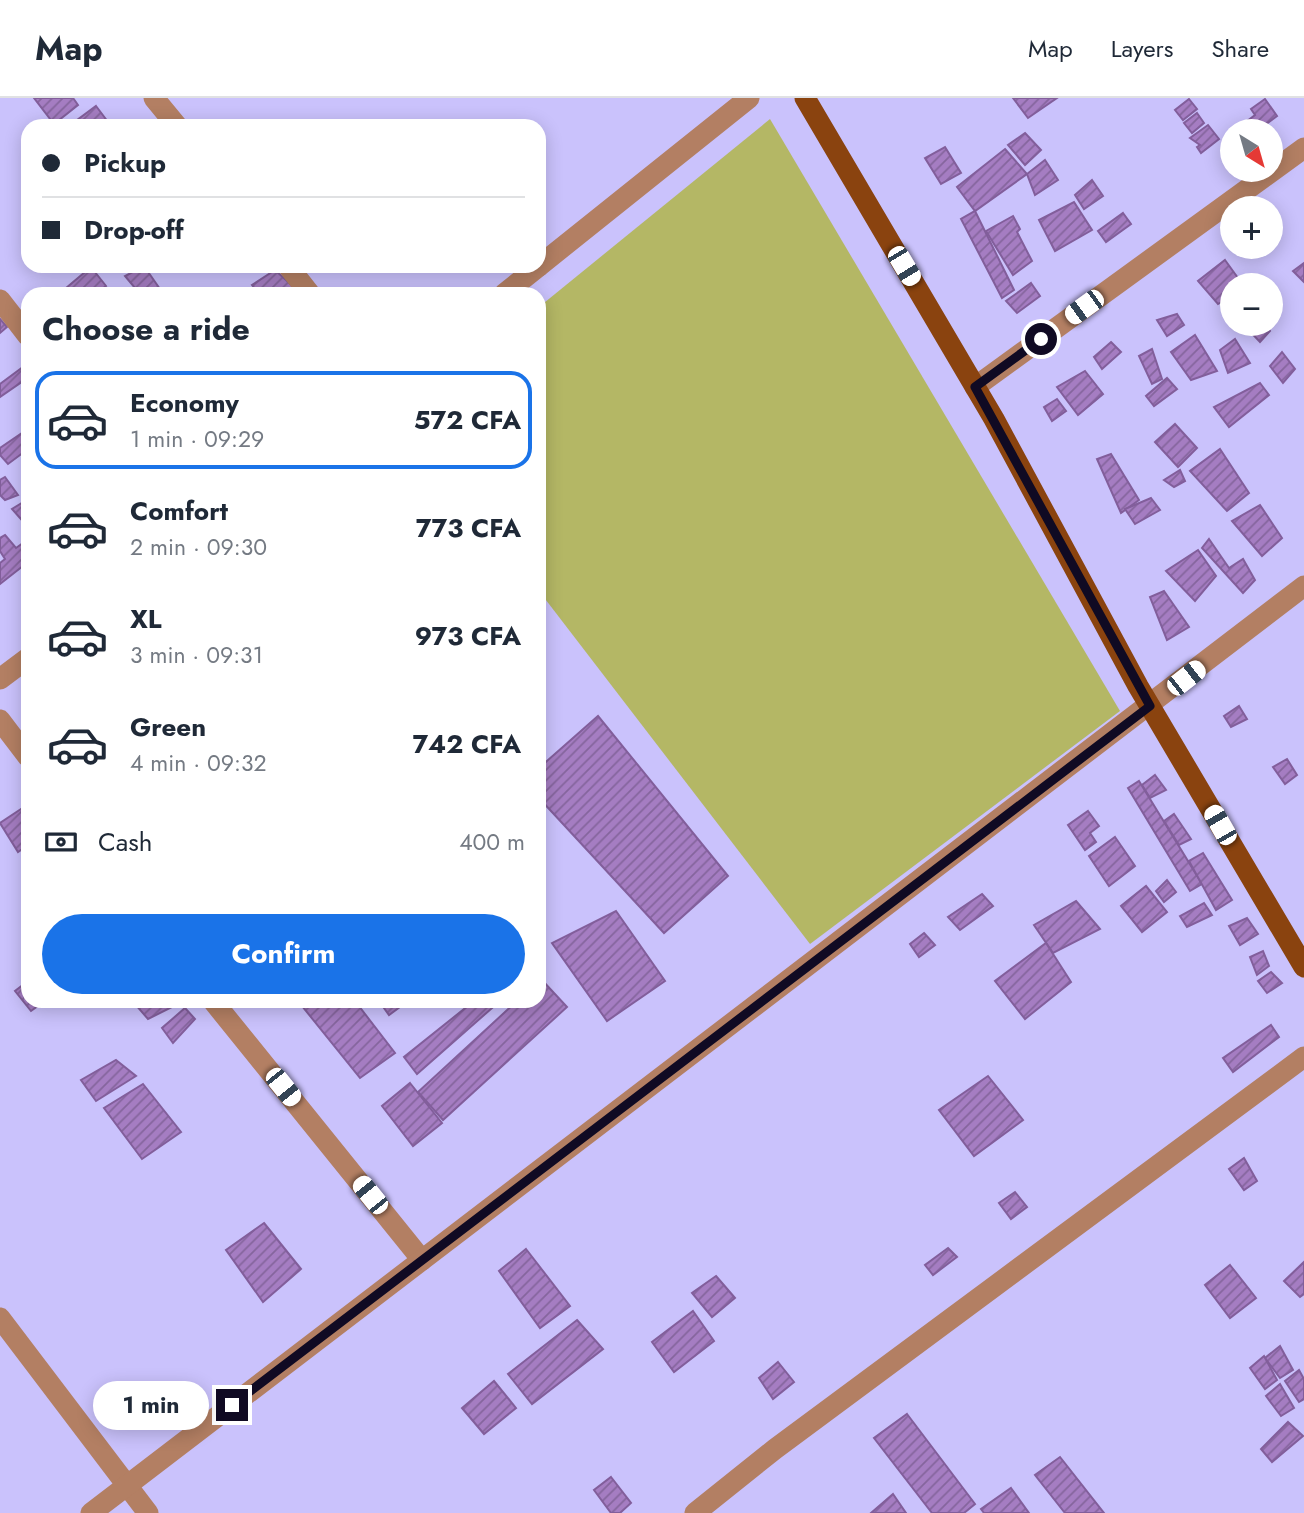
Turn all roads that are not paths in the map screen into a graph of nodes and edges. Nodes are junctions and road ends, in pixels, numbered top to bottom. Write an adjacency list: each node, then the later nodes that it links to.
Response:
1 (154, 98): 4 (street)
2 (749, 98): 6 (street)
3 (805, 98): 13 (main road)
4 (171, 119)
5 (1304, 148): 13 (street)
6 (546, 260)
7 (294, 273): 9 (street)
8 (530, 273): 10 (street)
9 (304, 287)
10 (512, 287)
11 (0, 300): 12 (street)
12 (21, 327)
13 (975, 387): 17 (main road)
14 (1304, 586): 17 (street)
15 (21, 663): 16 (street)
16 (0, 679)
17 (1150, 706): 20 (main road); 23 (street)
18 (0, 720): 19 (street)
19 (21, 748)
20 (1304, 967)
21 (219, 1008): 23 (street)
22 (1304, 1057): 28 (street)
23 (422, 1260): 25 (street)
24 (0, 1318): 25 (street)
25 (126, 1486): 26 (street); 27 (street)
26 (91, 1513)
27 (148, 1513)
28 (695, 1513)

